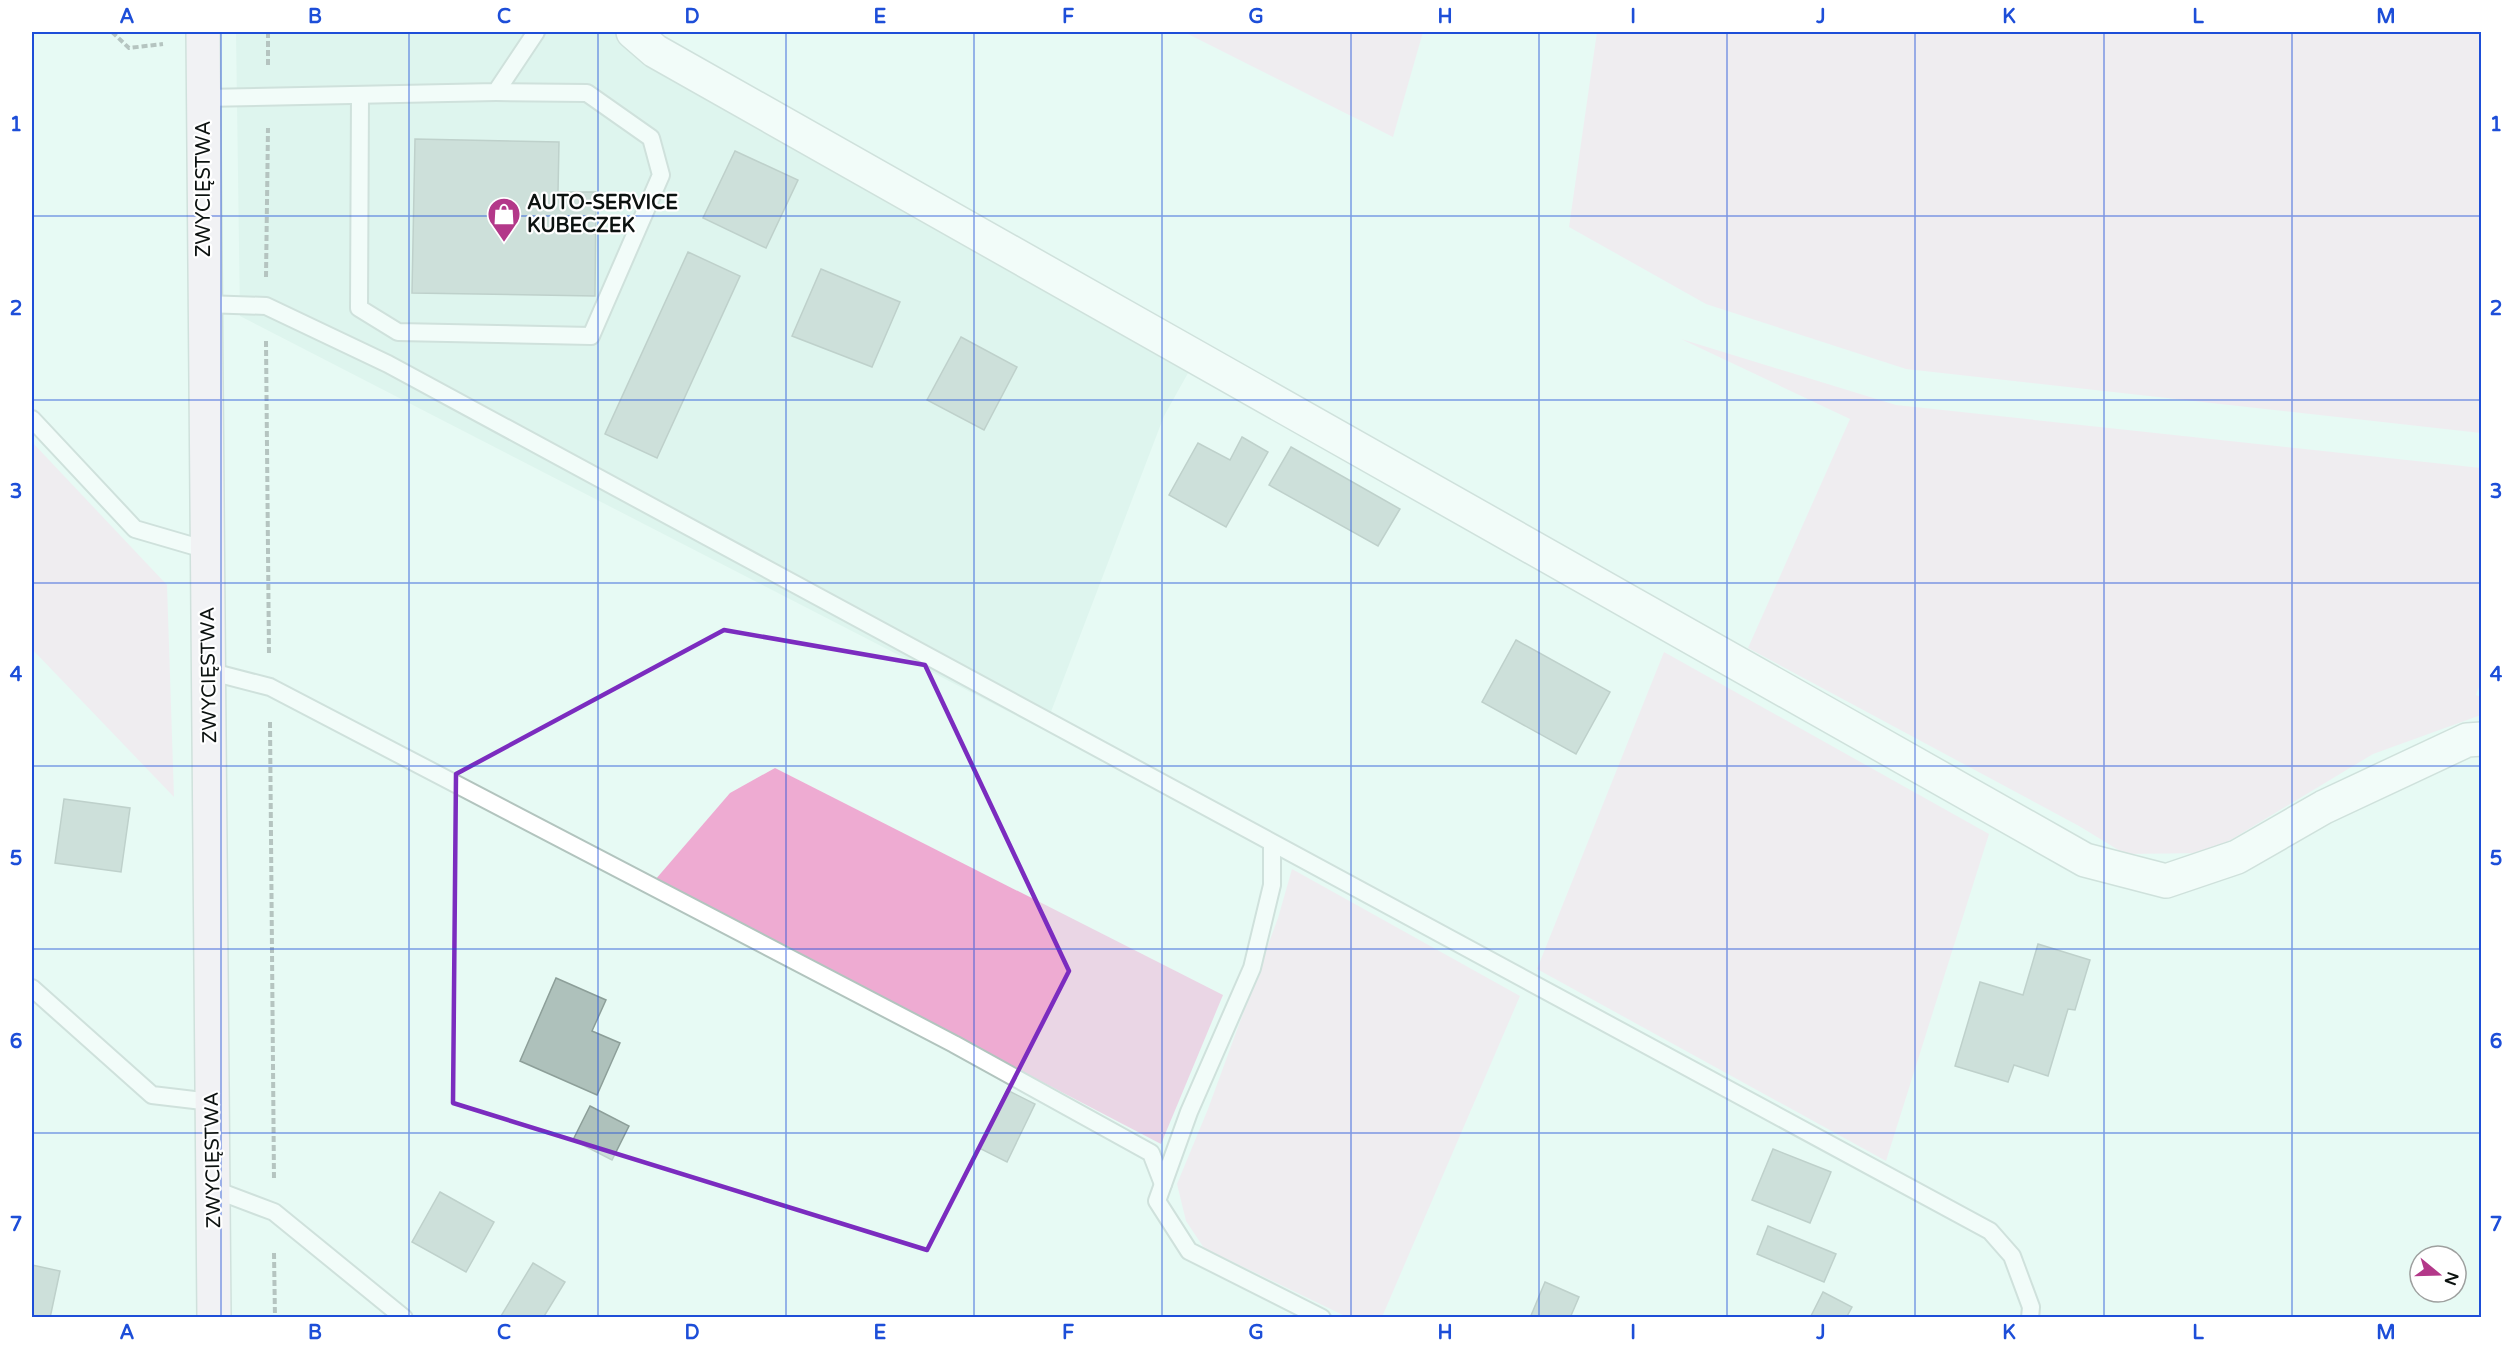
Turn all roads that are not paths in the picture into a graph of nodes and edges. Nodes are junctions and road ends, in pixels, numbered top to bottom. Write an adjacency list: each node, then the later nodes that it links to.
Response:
1 (536, 32): 4 (lane)
2 (633, 32): 11 (street)
3 (203, 35): 6 (main road, ZWYCIĘSTWA)
4 (496, 92): 5 (lane); 5 (lane)
5 (360, 95): 6 (lane)
6 (203, 98): 7 (main road, ZWYCIĘSTWA)
7 (204, 304): 9 (main road, ZWYCIĘSTWA); 12 (lane)
8 (32, 419): 9 (lane)
9 (207, 550): 10 (main road, ZWYCIĘSTWA)
10 (208, 671): 14 (main road, ZWYCIĘSTWA); 15 (lane)
11 (2481, 739)
12 (1272, 844): 15 (lane); 20 (lane)
13 (32, 988): 14 (lane)
14 (211, 1102): 16 (main road, ZWYCIĘSTWA)
15 (1163, 1184): 19 (lane)
16 (213, 1189): 17 (main road, ZWYCIĘSTWA); 18 (lane)
17 (214, 1317)
18 (404, 1317)
19 (1322, 1317)
20 (2030, 1317)

